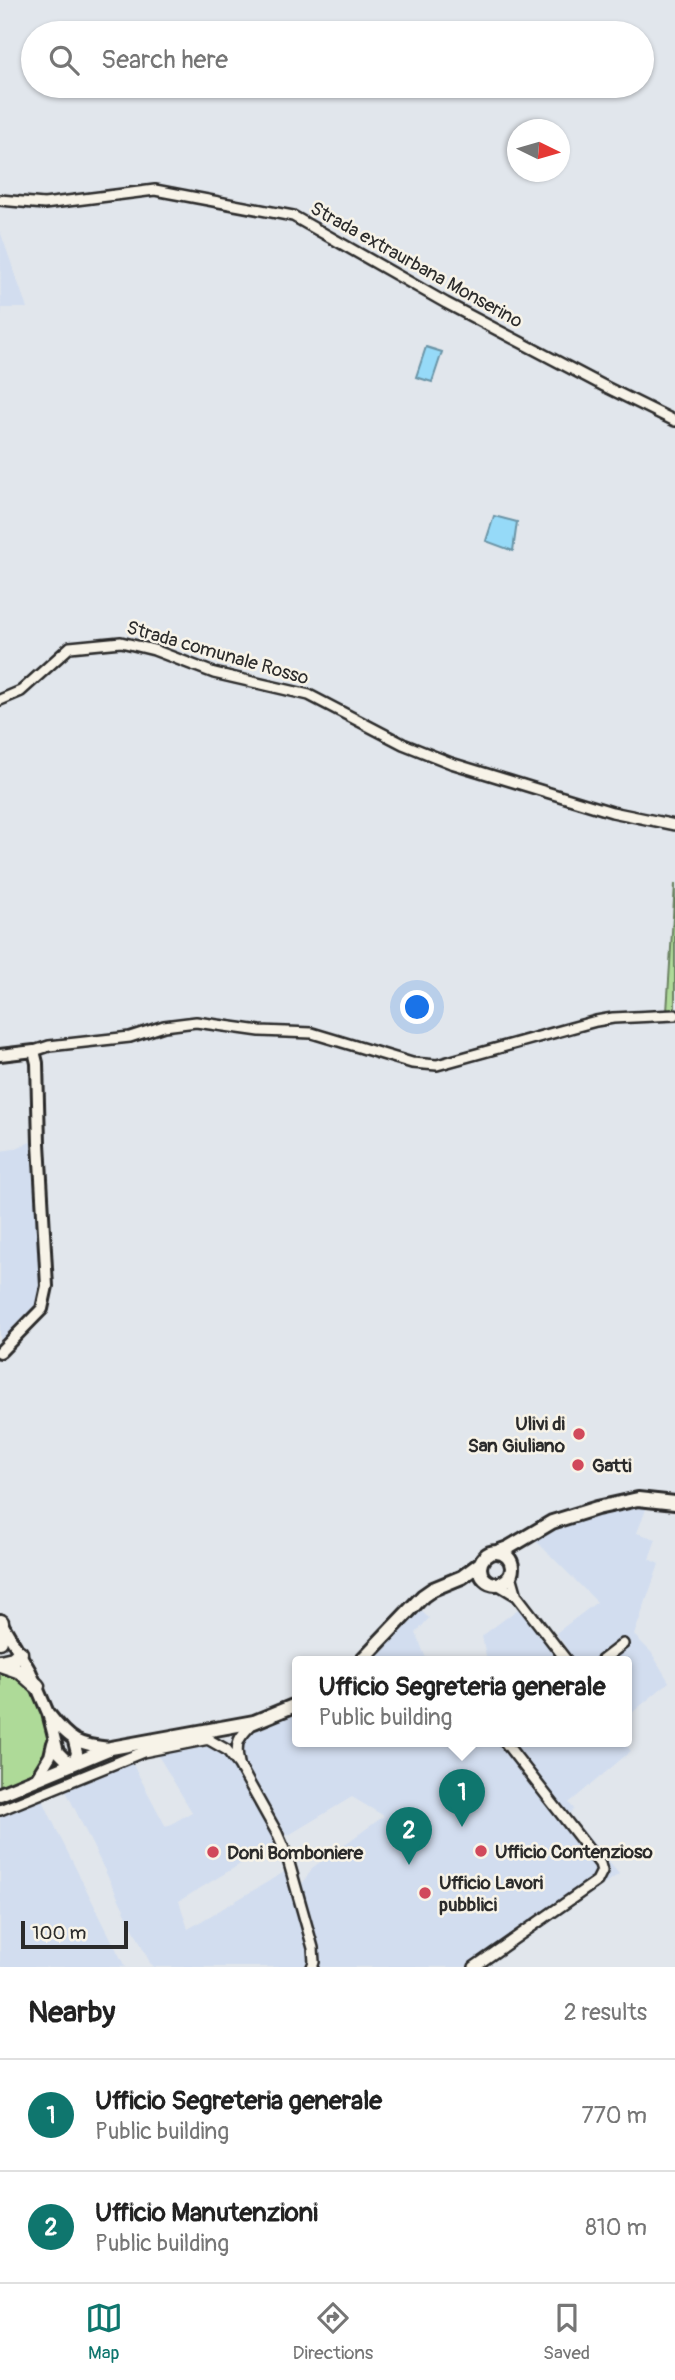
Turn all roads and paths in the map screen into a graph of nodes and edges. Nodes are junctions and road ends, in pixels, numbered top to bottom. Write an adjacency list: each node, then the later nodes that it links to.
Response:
1 (0, 200): 2 (street, Strada extraurbana Monserino)
2 (675, 421)
3 (0, 699): 4 (street, Strada comunale Rosso)
4 (675, 825)
5 (675, 1015): 6 (street)
6 (34, 1051): 7 (street); 8 (street)
7 (0, 1055)
8 (0, 1352)
9 (675, 1503): 10 (main road)
10 (519, 1542): 11 (main road); 13 (main road)
11 (496, 1552): 12 (main road); 13 (main road)
12 (481, 1563): 14 (main road); 15 (main road)
13 (511, 1569): 16 (main road); 17 (street)
14 (462, 1577): 15 (main road); 23 (main road)
15 (484, 1578): 16 (main road)
16 (497, 1584): 17 (street)
17 (517, 1596): 24 (street)
18 (1, 1621): 19 (highway); 22 (street)
19 (0, 1642)
20 (623, 1644): 25 (street)
21 (0, 1653): 22 (highway)
22 (20, 1653): 26 (highway); 27 (street)
23 (366, 1656)
24 (562, 1656)
25 (607, 1656)
26 (0, 1663): 27 (highway)
27 (37, 1686): 29 (street)
28 (292, 1706): 30 (main road)
29 (48, 1713): 34 (street); 35 (street)
30 (254, 1722): 31 (main road); 38 (street)
31 (225, 1728): 32 (main road); 38 (street)
32 (197, 1733): 33 (street); 37 (main road)
33 (210, 1739): 38 (street); 42 (street)
34 (54, 1740): 39 (street); 40 (street)
35 (74, 1741): 37 (street); 39 (street)
36 (509, 1747): 44 (street)
37 (111, 1748): 39 (main road)
38 (231, 1749): 43 (street)
39 (74, 1762): 40 (main road)
40 (37, 1777): 41 (main road)
41 (0, 1794)
42 (0, 1810)
43 (316, 1965)
44 (474, 1967)

